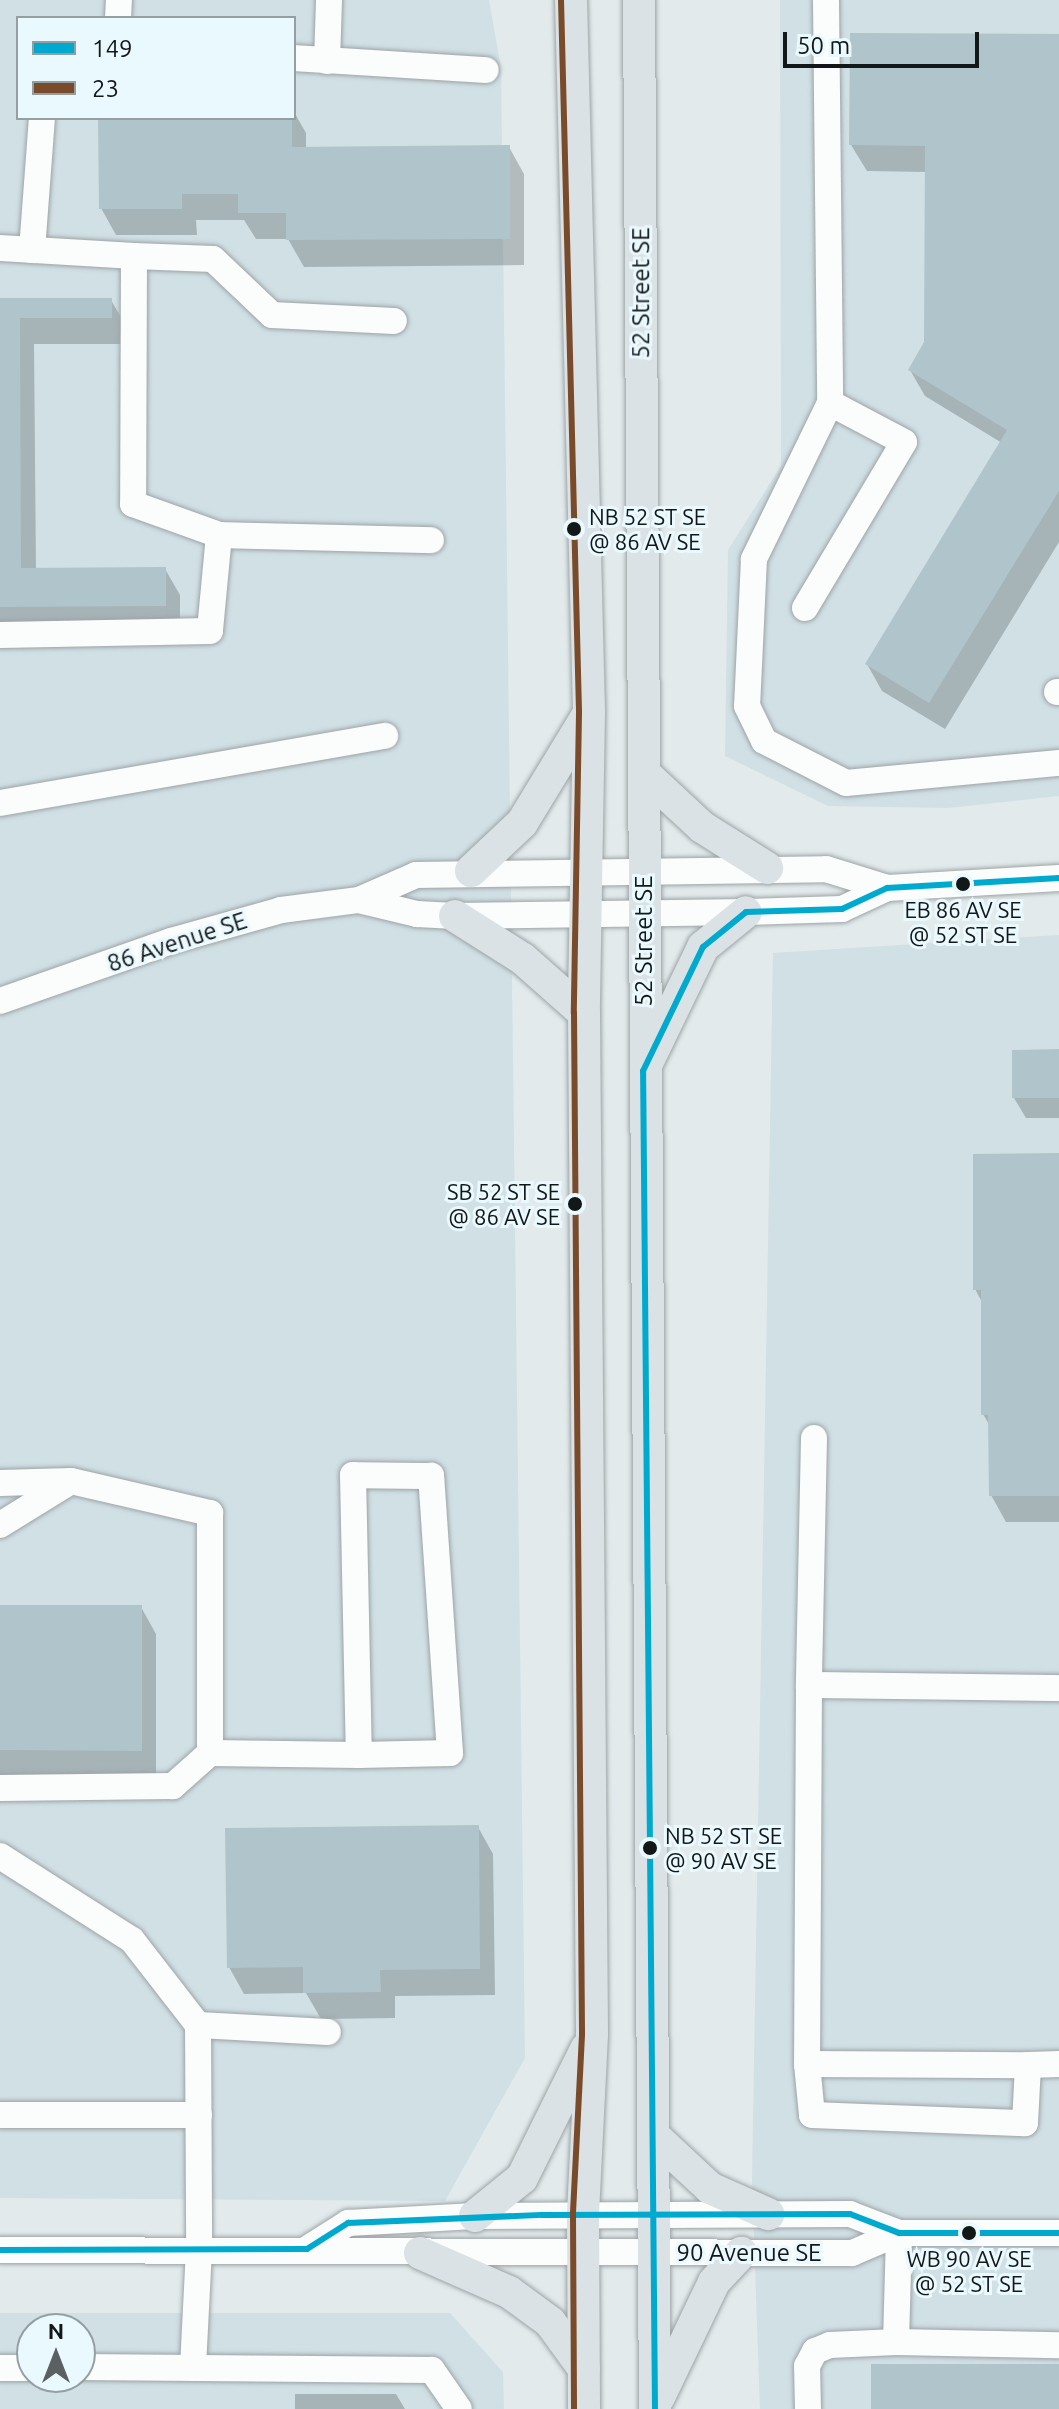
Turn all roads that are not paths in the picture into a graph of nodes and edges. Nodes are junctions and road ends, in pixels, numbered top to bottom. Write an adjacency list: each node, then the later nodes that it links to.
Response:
1 (329, 0): 6 (street)
2 (571, 0): 18 (main road)
3 (639, 0): 21 (main road, 52 Street SE)
4 (826, 0): 13 (street)
5 (296, 58): 6 (street)
6 (327, 61): 7 (street)
7 (486, 70)
8 (42, 120): 10 (street)
9 (0, 248): 10 (street)
10 (32, 250): 11 (street)
11 (134, 256): 12 (street); 14 (street)
12 (394, 321)
13 (830, 403): 16 (street); 20 (street)
14 (219, 535): 15 (street); 17 (street)
15 (431, 540)
16 (805, 608)
17 (0, 635)
18 (589, 713): 24 (main road); 26 (main road)
19 (385, 736): 22 (street)
20 (1059, 763)
21 (645, 774): 23 (main road); 25 (main road, 52 Street SE)
22 (0, 803)
23 (767, 868): 25 (street, 86 Avenue SE); 28 (street, 86 Avenue SE)
24 (587, 870): 25 (street, 86 Avenue SE); 26 (street, 86 Avenue SE); 31 (main road)
25 (644, 870): 32 (main road, 52 Street SE)
26 (471, 871): 29 (street, 86 Avenue SE)
27 (1059, 878): 28 (street, 86 Avenue SE)
28 (887, 888): 30 (street, 86 Avenue SE)
29 (359, 900): 33 (street, 86 Avenue SE); 34 (street, 86 Avenue SE)
30 (746, 912): 32 (street, 86 Avenue SE); 36 (main road)
31 (588, 913): 32 (street, 86 Avenue SE); 33 (street, 86 Avenue SE); 35 (main road)
32 (644, 913): 36 (main road, 52 Street SE)
33 (455, 916): 35 (main road)
34 (0, 1001)
35 (584, 1013): 49 (main road)
36 (643, 1071): 55 (main road, 52 Street SE)
37 (814, 1438): 41 (street)
38 (71, 1481): 39 (street); 40 (street); 43 (street)
39 (0, 1483)
40 (0, 1525)
41 (809, 1685): 42 (street); 50 (street)
42 (1059, 1688)
43 (210, 1753): 44 (street); 45 (street)
44 (359, 1755): 44 (street)
45 (0, 1788)
46 (0, 1856): 47 (street)
47 (198, 2025): 48 (street); 54 (street)
48 (328, 2032)
49 (592, 2035): 57 (main road); 59 (main road)
50 (807, 2064): 52 (street); 52 (street)
51 (1059, 2064): 52 (street)
52 (1028, 2065)
53 (0, 2115): 54 (street)
54 (199, 2115): 62 (street)
55 (653, 2135): 56 (main road); 58 (main road, 52 Street SE)
56 (768, 2214): 58 (street, 90 Avenue SE); 60 (street, 90 Avenue SE)
57 (583, 2215): 58 (street, 90 Avenue SE); 59 (street, 90 Avenue SE); 65 (main road)
58 (654, 2215): 66 (main road, 52 Street SE)
59 (475, 2216): 63 (street, 90 Avenue SE)
60 (899, 2233): 61 (street, 90 Avenue SE); 68 (street, 90 Avenue SE); 69 (street)
61 (1059, 2233)
62 (199, 2249): 63 (street, 90 Avenue SE); 64 (street, 90 Avenue SE); 72 (street)
63 (307, 2249): 67 (street, 90 Avenue SE)
64 (0, 2250)
65 (583, 2251): 66 (street, 90 Avenue SE); 67 (street, 90 Avenue SE); 73 (main road)
66 (654, 2252): 68 (street, 90 Avenue SE); 74 (main road, 52 Street SE)
67 (420, 2253): 73 (main road)
68 (741, 2253): 74 (main road)
69 (896, 2342): 70 (street); 77 (street)
70 (1059, 2345)
71 (96, 2367): 72 (street)
72 (193, 2368): 75 (street)
73 (584, 2369): 76 (main road)
74 (655, 2408)
75 (459, 2409)
76 (584, 2409)
77 (808, 2409)

